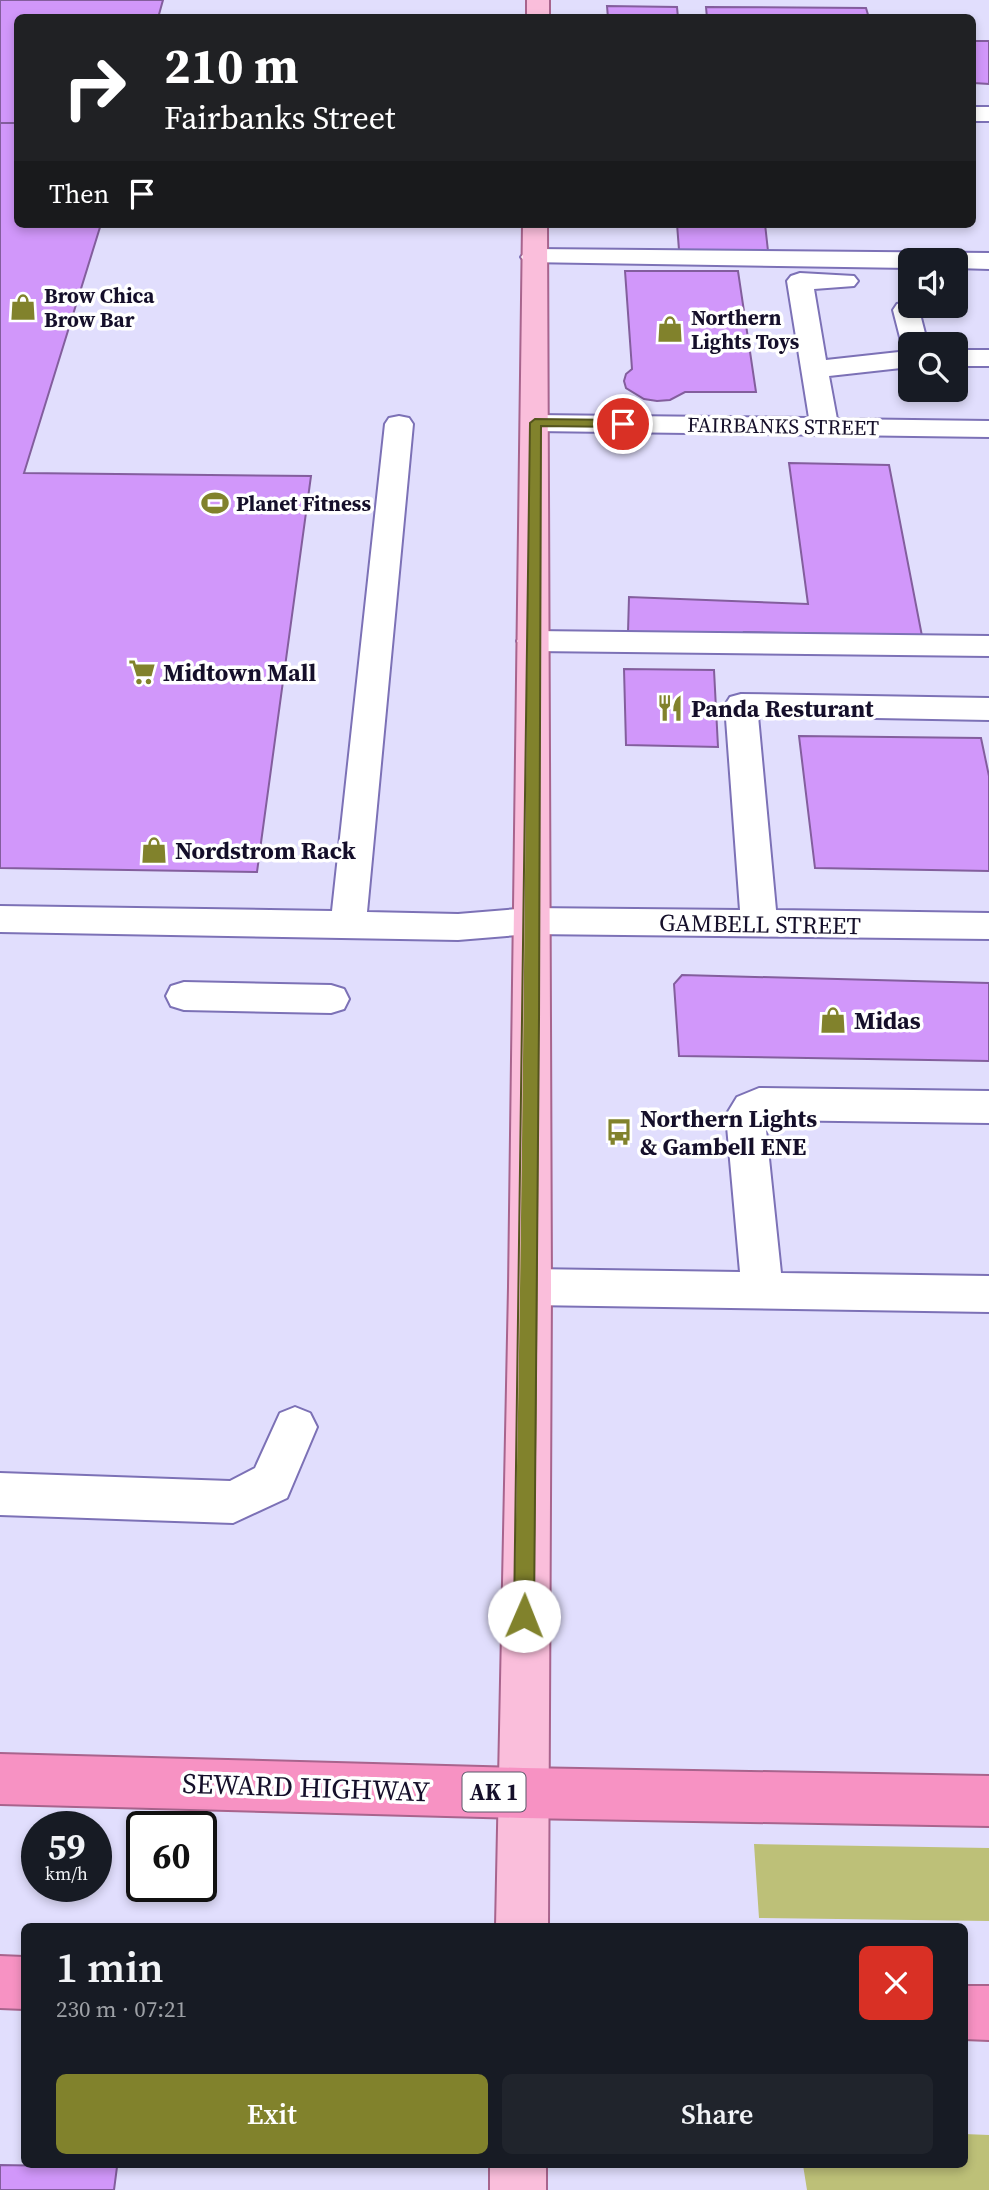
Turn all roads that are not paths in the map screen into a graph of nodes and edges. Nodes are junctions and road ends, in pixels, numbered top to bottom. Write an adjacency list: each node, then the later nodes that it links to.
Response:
1 (535, 228): 2 (main road)
2 (534, 257): 3 (street); 9 (main road)
3 (989, 261)
4 (898, 282): 8 (street)
5 (968, 358): 6 (street)
6 (989, 358)
7 (898, 360): 8 (street)
8 (815, 369): 11 (street)
9 (535, 423): 11 (street, FAIRBANKS STREET); 13 (main road)
10 (399, 424): 19 (street)
11 (824, 427): 12 (street, FAIRBANKS STREET)
12 (989, 429)
13 (533, 641): 14 (street); 17 (main road)
14 (989, 646)
15 (989, 709): 18 (street)
16 (0, 919): 19 (street, GAMBELL STREET)
17 (530, 922): 18 (street, GAMBELL STREET); 19 (street, GAMBELL STREET); 24 (main road)
18 (759, 924): 20 (street, GAMBELL STREET)
19 (348, 925)
20 (989, 926)
21 (184, 996): 22 (street)
22 (331, 999)
23 (989, 1107): 25 (street)
24 (530, 1287): 25 (street); 30 (main road)
25 (762, 1290): 26 (street)
26 (989, 1294)
27 (295, 1427): 28 (street)
28 (0, 1494)
29 (0, 1779): 30 (highway, SEWARD HIGHWAY / AK 1)
30 (523, 1793): 31 (highway, SEWARD HIGHWAY / AK 1); 32 (main road)
31 (989, 1801)
32 (522, 1923)
33 (0, 1982): 34 (highway)
34 (21, 1983)
35 (968, 2012): 36 (highway)
36 (989, 2013)
37 (518, 2168): 38 (main road)
38 (518, 2190)

